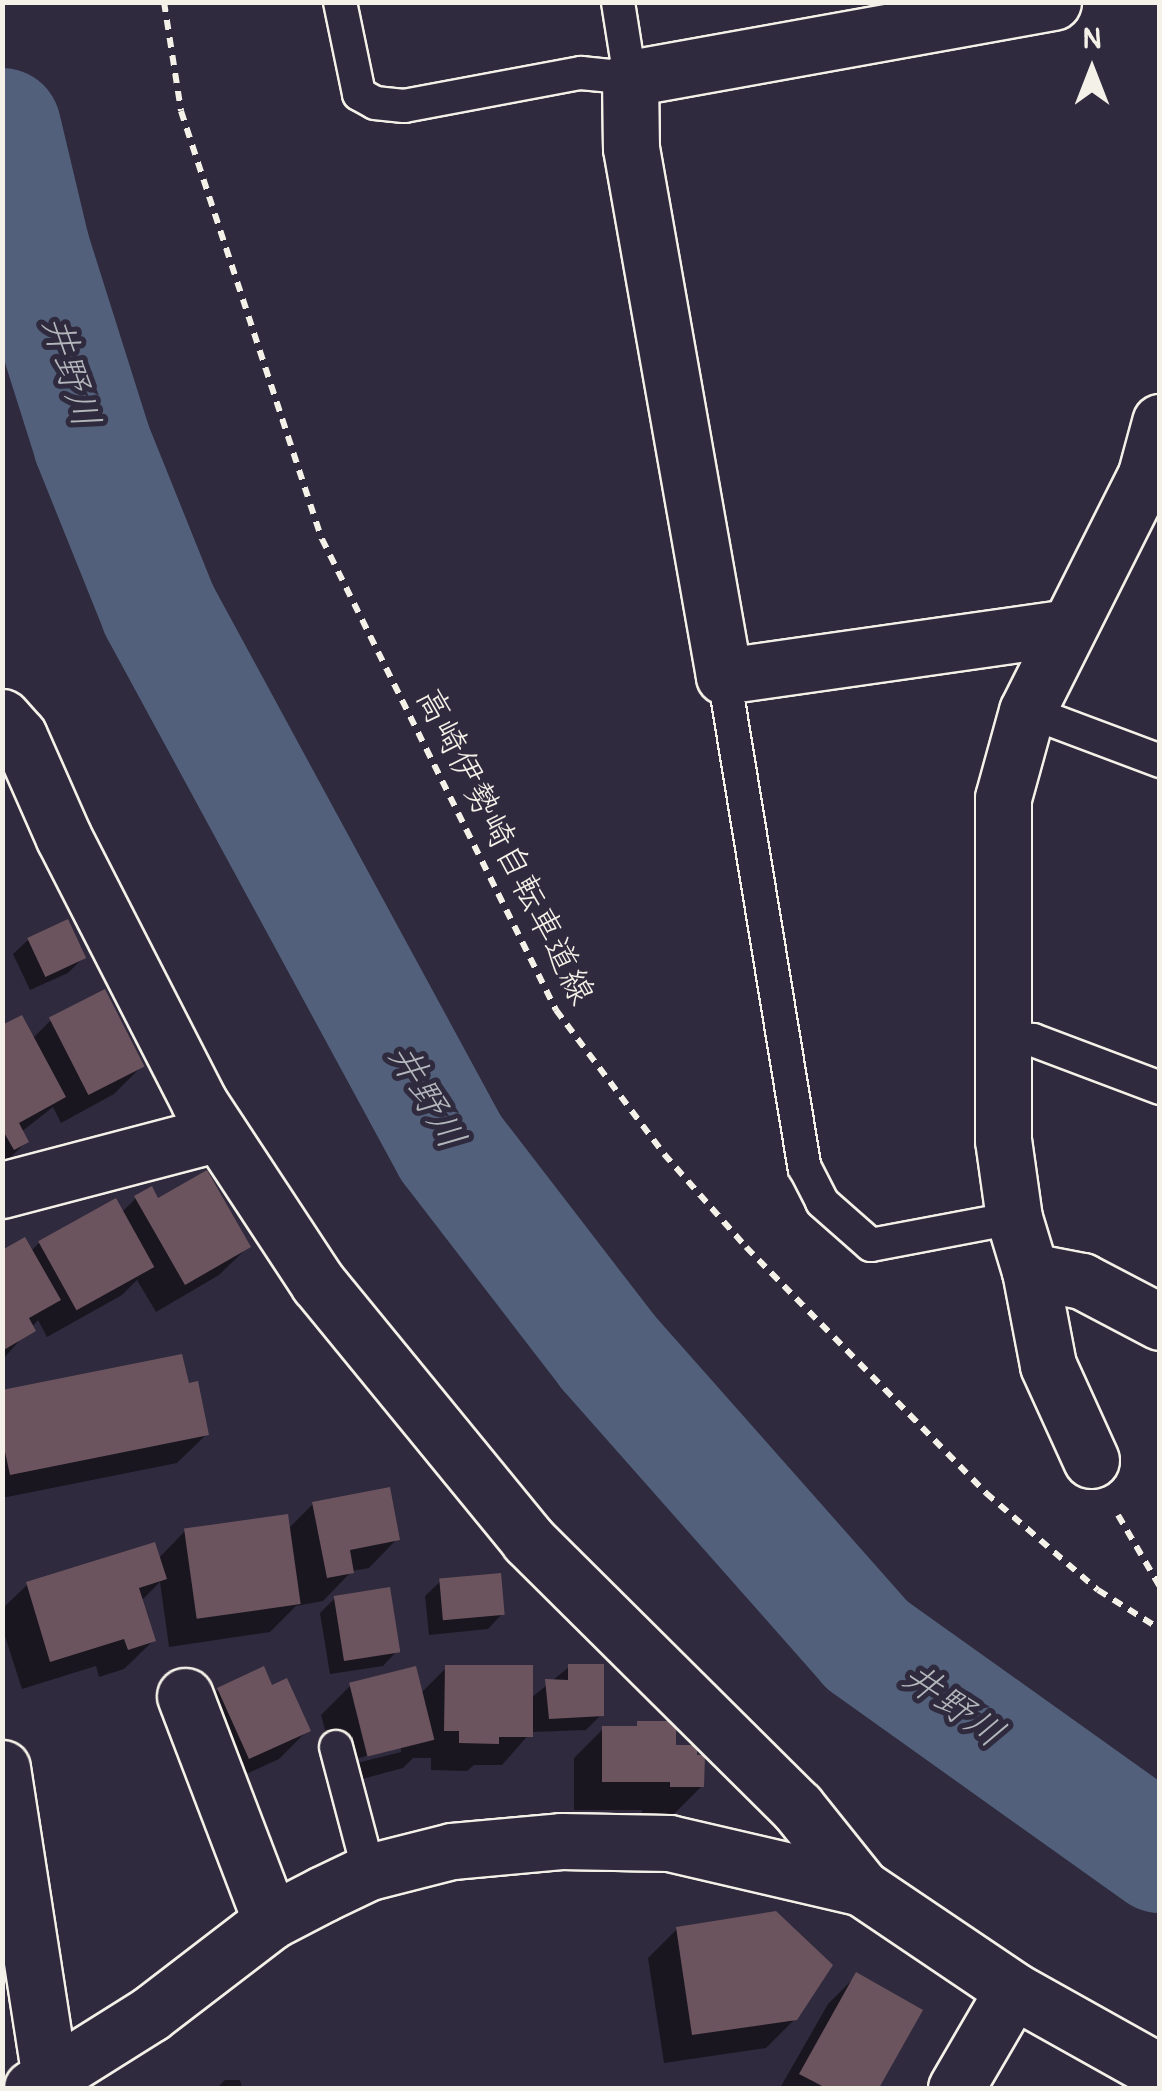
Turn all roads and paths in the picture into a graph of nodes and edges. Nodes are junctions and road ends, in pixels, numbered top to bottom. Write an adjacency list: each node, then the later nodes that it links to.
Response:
1 (164, 2): 21 (path, 高崎伊勢崎自転車道線)
2 (340, 2): 5 (lane)
3 (618, 2): 5 (lane)
4 (1050, 3): 5 (street)
5 (630, 78): 8 (street)
6 (1160, 422): 7 (street)
7 (1067, 627): 8 (street); 9 (street)
8 (724, 676): 16 (lane)
9 (1028, 711): 11 (lane); 12 (street)
10 (2, 717): 14 (street)
11 (1160, 761)
12 (1004, 1038): 13 (lane); 16 (street)
13 (1160, 1088)
14 (220, 1133): 15 (street); 26 (street)
15 (2, 1190)
16 (1014, 1218): 17 (street)
17 (1030, 1271): 18 (street); 19 (street)
18 (1160, 1322)
19 (1091, 1460): 20 (path)
20 (1160, 1587)
21 (1160, 1628)
22 (185, 1696): 27 (street)
23 (336, 1747): 25 (lane)
24 (2, 1768): 30 (street)
25 (369, 1872): 26 (street); 27 (street)
26 (862, 1888): 28 (street)
27 (272, 1921): 30 (street)
28 (1013, 1990): 29 (street); 31 (street)
29 (1160, 2072)
30 (41, 2083)
31 (956, 2088)

